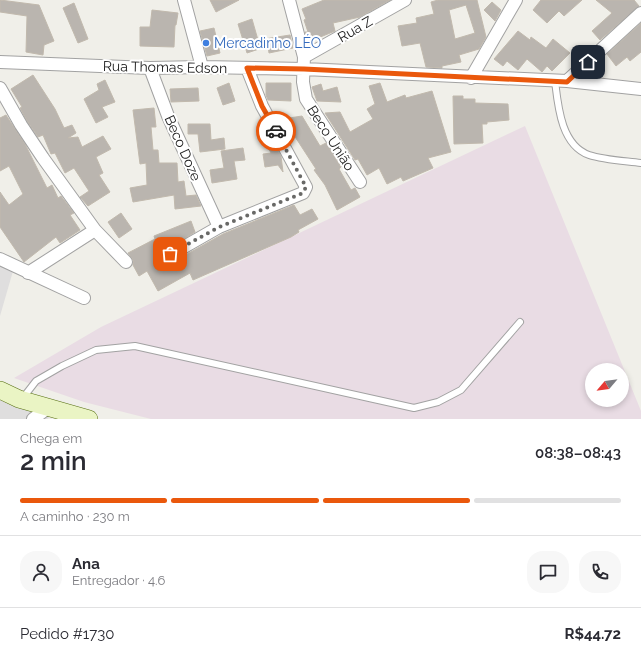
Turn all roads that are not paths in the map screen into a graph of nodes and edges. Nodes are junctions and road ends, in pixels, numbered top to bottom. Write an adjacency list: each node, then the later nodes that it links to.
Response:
1 (184, 0): 8 (street)
2 (289, 0): 7 (street, Beco União)
3 (405, 0): 7 (street, Rua Z)
4 (516, 0): 11 (street)
5 (641, 13): 12 (street)
6 (0, 62): 9 (street, Rua Thomas Edson)
7 (304, 63): 10 (street, Rua Thomas Edson); 11 (street, Rua Thomas Edson); 16 (street, Beco União)
8 (202, 67): 9 (street, Rua Thomas Edson); 10 (street, Rua Thomas Edson)
9 (150, 68): 17 (street, Beco Doze)
10 (247, 68): 17 (street)
11 (471, 78): 12 (street, Rua Thomas Edson)
12 (561, 81): 14 (street, Rua Thomas Edson); 15 (lane)
13 (0, 88): 18 (street)
14 (641, 89)
15 (641, 163)
16 (360, 182)
17 (219, 227): 19 (street)
18 (95, 230): 21 (street); 22 (street)
19 (170, 254)
20 (0, 259): 22 (street)
21 (126, 262)
22 (28, 273): 23 (street)
23 (84, 298)
24 (520, 322): 27 (lane)
25 (0, 390): 27 (main road)
26 (0, 399): 27 (main road)
27 (20, 399): 28 (main road)
28 (49, 408): 29 (street); 30 (main road)
29 (33, 419)
30 (89, 419)

